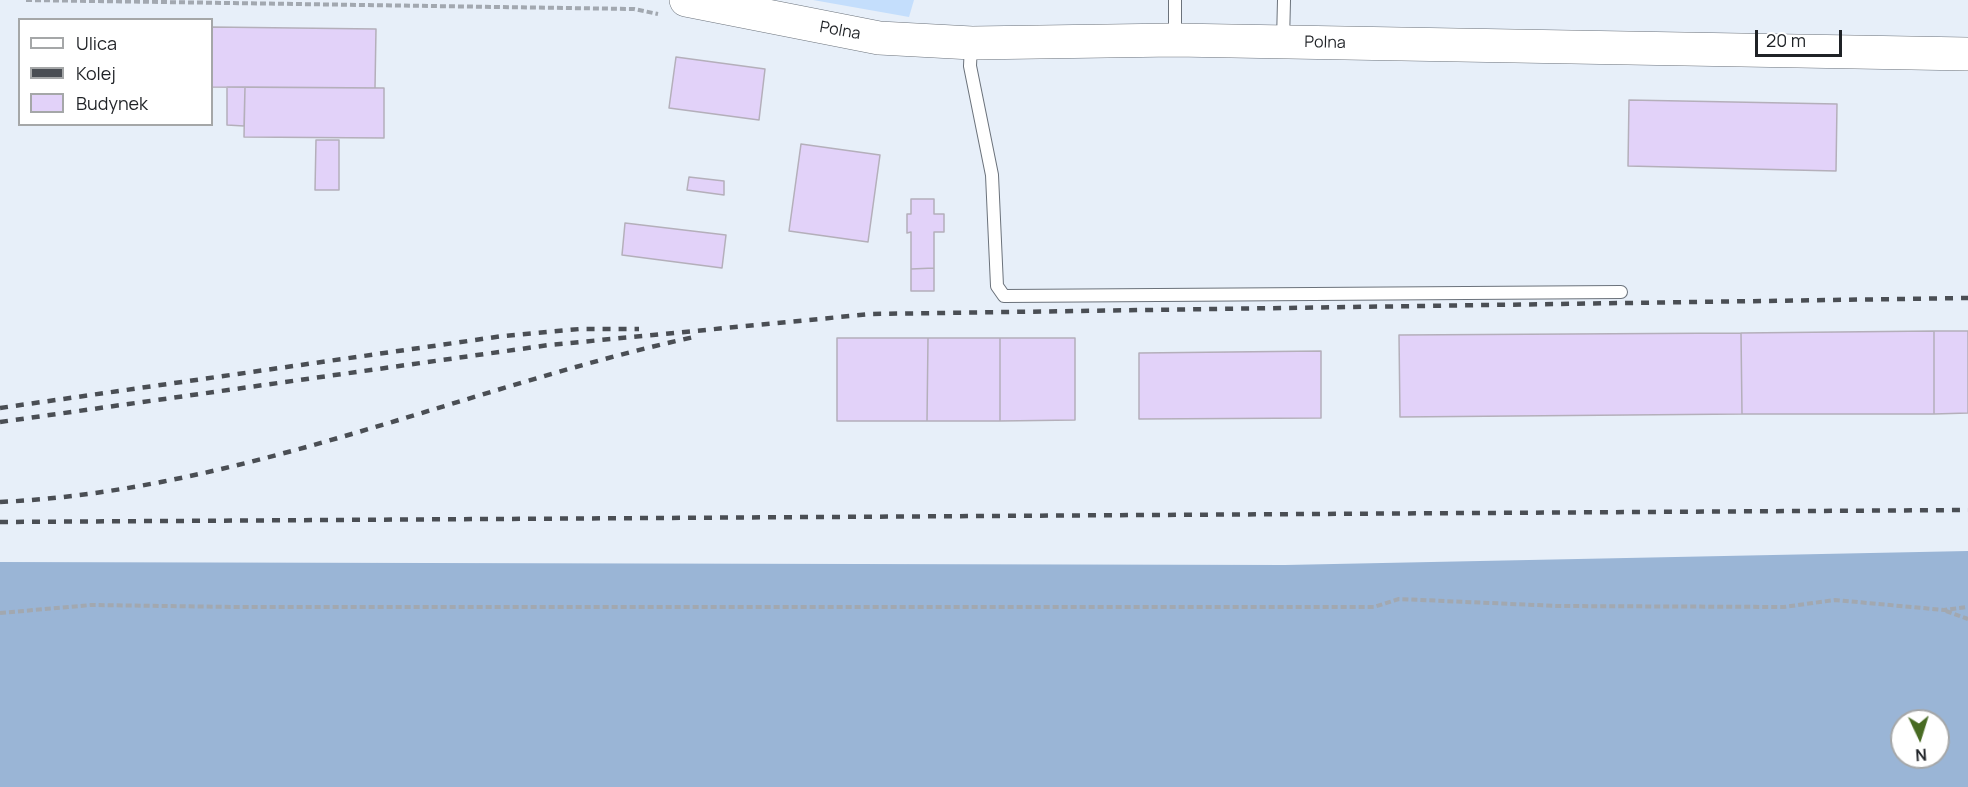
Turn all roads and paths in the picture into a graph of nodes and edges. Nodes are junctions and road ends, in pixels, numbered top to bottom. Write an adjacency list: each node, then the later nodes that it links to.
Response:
1 (686, 0): 4 (street, Polna)
2 (1175, 0): 5 (lane)
3 (1284, 0): 6 (lane)
4 (772, 8): 7 (street, Polna)
5 (1175, 40): 6 (street, Polna); 7 (street, Polna)
6 (1283, 42): 8 (street, Polna)
7 (972, 43): 9 (lane)
8 (1968, 54)
9 (1621, 292)
10 (1968, 607): 11 (path)
11 (1944, 610): 12 (path); 13 (path)
12 (0, 613)
13 (1968, 620)

